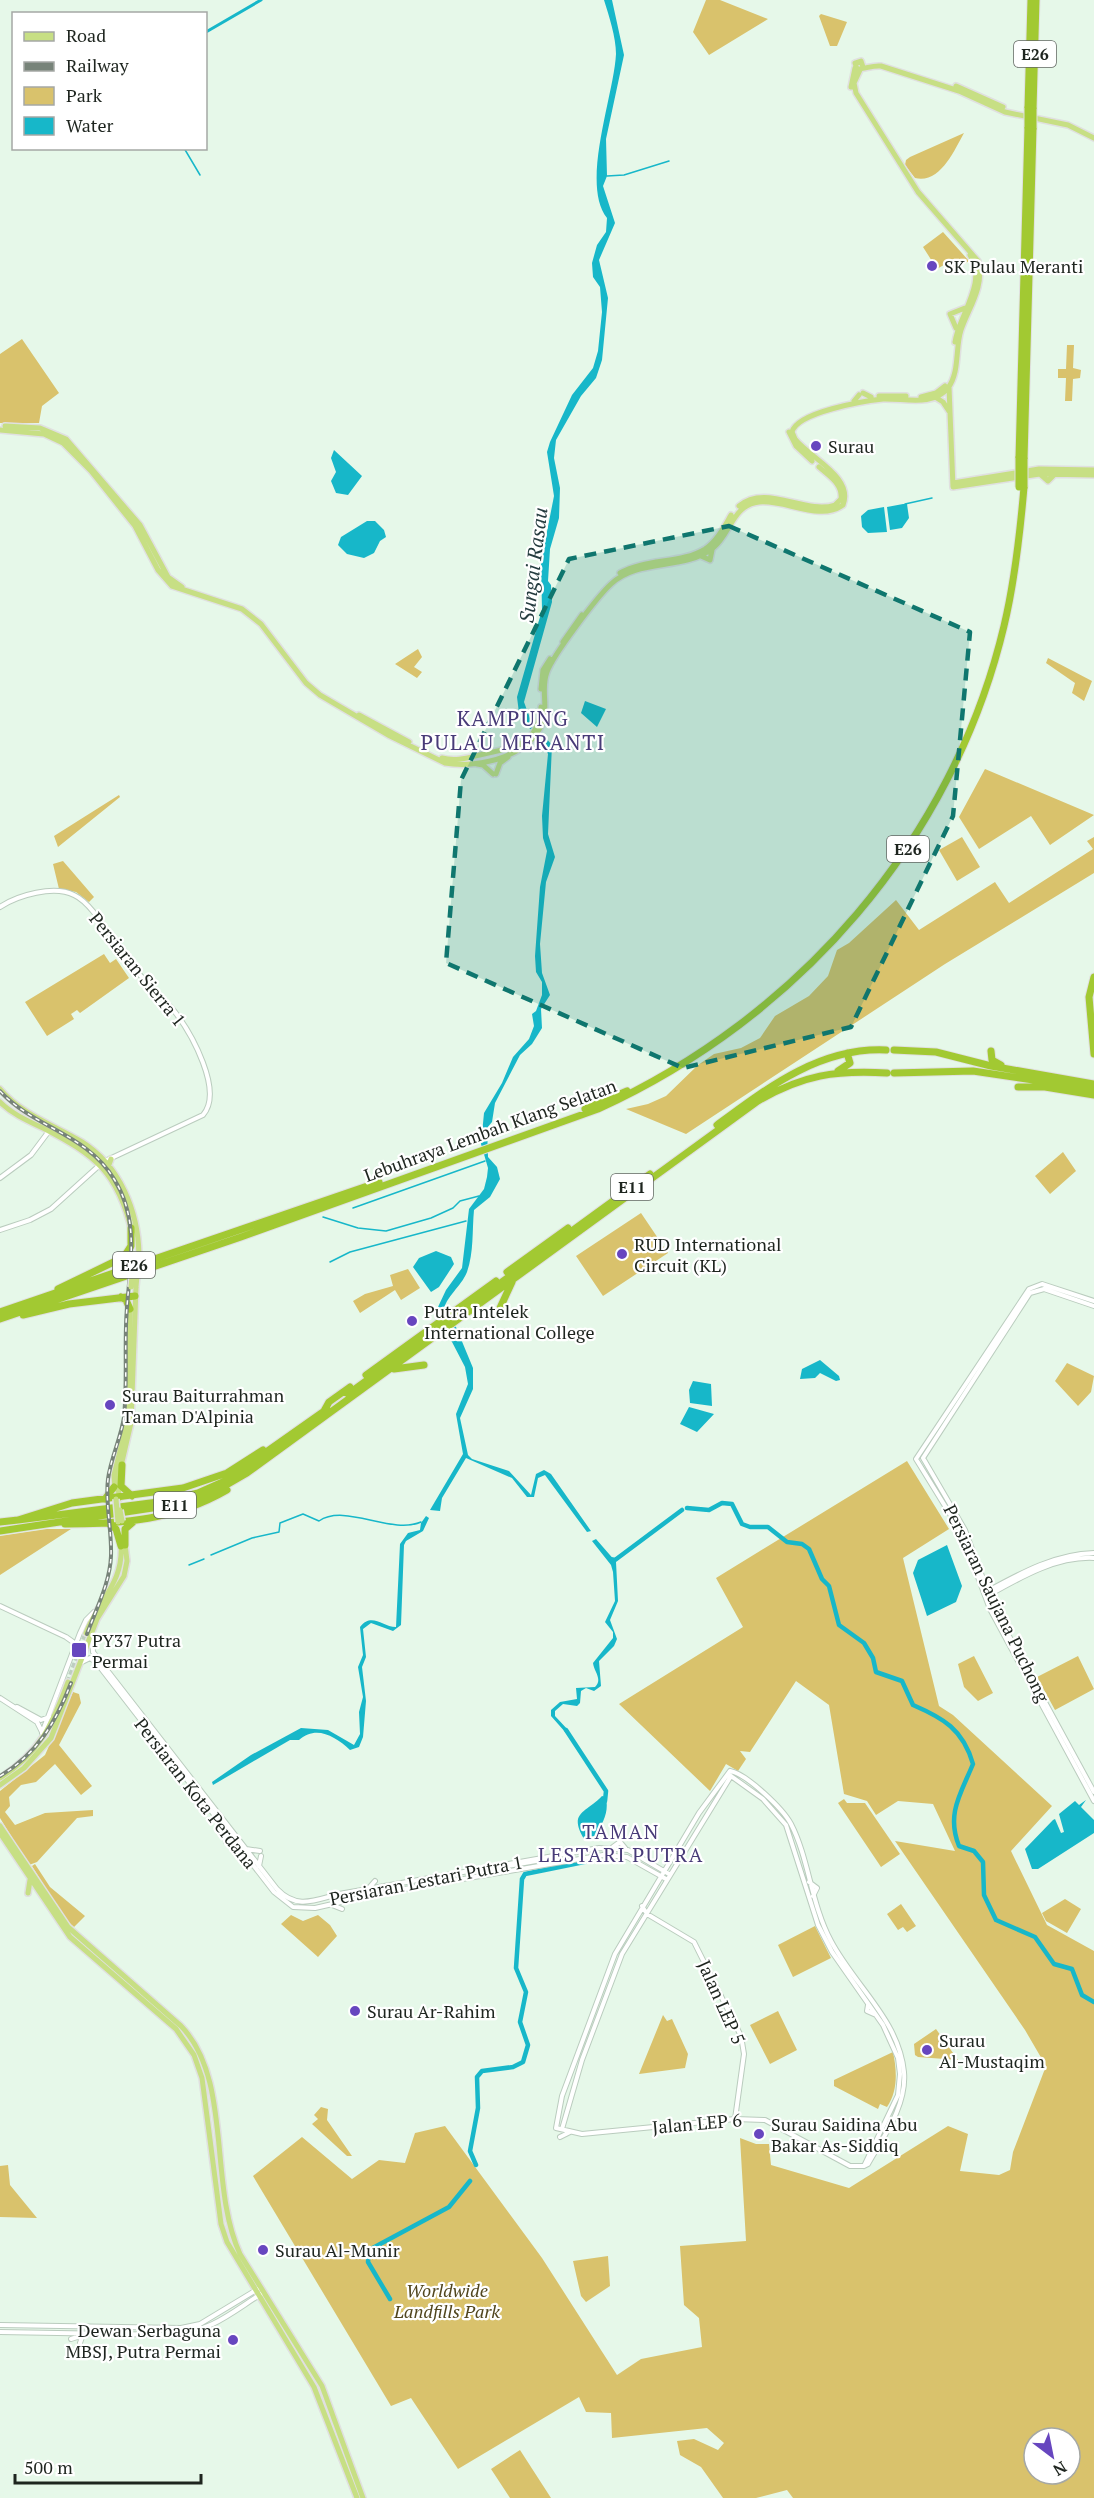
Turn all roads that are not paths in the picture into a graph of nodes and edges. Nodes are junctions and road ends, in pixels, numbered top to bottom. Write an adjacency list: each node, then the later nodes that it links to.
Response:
1 (1030, 0): 4 (highway, Lebuhraya Lembah Klang Selatan / E26)
2 (1036, 0): 4 (highway, Lebuhraya Lembah Klang Selatan / E26)
3 (860, 67): 5 (main road); 6 (main road); 8 (main road)
4 (1031, 108): 45 (highway, Lebuhraya Lembah Klang Selatan / E26, bridge)
5 (1094, 136)
6 (966, 307): 7 (main road); 7 (main road)
7 (956, 333): 9 (main road)
8 (949, 386): 10 (main road); 12 (main road)
9 (871, 397): 11 (main road); 11 (main road)
10 (935, 397): 12 (main road); 21 (main road)
11 (854, 401): 21 (main road)
12 (949, 412): 15 (main road)
13 (0, 428): 20 (main road)
14 (1094, 464): 16 (main road)
15 (951, 470): 18 (main road); 19 (main road)
16 (1091, 470): 18 (main road)
17 (1094, 475): 19 (main road)
18 (968, 481): 19 (main road)
19 (953, 485)
20 (137, 525): 22 (main road); 24 (main road)
21 (540, 722): 22 (main road)
22 (531, 738): 23 (main road)
23 (512, 755): 24 (main road); 24 (main road)
24 (464, 764)
25 (0, 907): 46 (street, Persiaran Sierra 1)
26 (1094, 976): 27 (main road); 31 (highway)
27 (1093, 1014): 28 (main road)
28 (1094, 1022)
29 (992, 1051): 32 (highway)
30 (847, 1053): 32 (highway, E11); 33 (highway); 64 (highway, E11)
31 (1094, 1054)
32 (1012, 1069): 36 (highway, E11)
33 (832, 1073): 34 (highway, E11); 55 (highway, E11)
34 (1024, 1079): 39 (highway); 41 (highway, E11)
35 (1094, 1079): 36 (highway)
36 (1086, 1083): 37 (highway, E11)
37 (1094, 1084)
38 (1018, 1087): 39 (highway)
39 (1045, 1087): 42 (highway)
40 (0, 1089): 47 (main road)
41 (1094, 1089)
42 (1094, 1096)
43 (0, 1102): 44 (main road)
44 (49, 1131): 47 (main road); 51 (street)
45 (474, 1152): 58 (highway, Lebuhraya Lembah Klang Selatan / E26); 65 (highway, Lebuhraya Lembah Klang Selatan / E26)
46 (111, 1159): 47 (street, Persiaran Sierra 1); 48 (main road)
47 (102, 1163): 48 (main road); 49 (street); 50 (main road)
48 (108, 1167): 54 (main road)
49 (91, 1173): 50 (street); 53 (street)
50 (109, 1176): 52 (main road)
51 (0, 1178)
52 (131, 1228): 54 (main road); 58 (highway)
53 (0, 1230)
54 (136, 1254): 56 (main road, bridge)
55 (513, 1280): 61 (highway); 64 (highway, E11)
56 (133, 1296): 57 (highway); 62 (main road); 69 (main road)
57 (121, 1297): 62 (highway); 65 (highway)
58 (34, 1300): 63 (highway, Lebuhraya Lembah Klang Selatan / E26)
59 (1094, 1301): 83 (street, Persiaran Saujana Puchong)
60 (1094, 1306): 86 (street, Persiaran Saujana Puchong)
61 (500, 1308)
62 (130, 1309): 71 (main road)
63 (0, 1312)
64 (452, 1318): 66 (highway)
65 (0, 1320)
66 (439, 1328): 68 (highway, E11); 72 (highway, E11)
67 (424, 1365): 68 (highway)
68 (388, 1371): 74 (highway, E11)
69 (132, 1392): 70 (main road); 70 (main road)
70 (132, 1405): 71 (main road)
71 (126, 1440): 73 (main road); 75 (main road)
72 (276, 1446): 76 (highway); 79 (highway, E11)
73 (122, 1466): 76 (highway); 77 (main road)
74 (247, 1473): 80 (highway); 84 (highway, E11)
75 (114, 1486): 77 (main road); 78 (highway)
76 (132, 1496): 77 (highway)
77 (117, 1498): 78 (highway); 82 (main road, bridge)
78 (105, 1499): 79 (highway)
79 (18, 1520): 81 (highway)
80 (136, 1521): 82 (highway); 89 (highway)
81 (0, 1522)
82 (120, 1522): 85 (highway); 89 (main road)
83 (956, 1523): 86 (street); 88 (street, Persiaran Saujana Puchong)
84 (50, 1524): 85 (highway); 87 (highway, E11)
85 (109, 1524): 89 (highway)
86 (962, 1524): 88 (street); 92 (street, Persiaran Saujana Puchong)
87 (0, 1531)
88 (961, 1532): 94 (street, Persiaran Saujana Puchong)
89 (123, 1546): 97 (main road); 97 (main road)
90 (1094, 1553): 93 (street)
91 (1094, 1558): 93 (street)
92 (985, 1582): 93 (street); 94 (street, Persiaran Saujana Puchong)
93 (996, 1589): 94 (street); 95 (street)
94 (987, 1594): 95 (street, Persiaran Saujana Puchong); 113 (street, Persiaran Saujana Puchong)
95 (993, 1602): 111 (street, Persiaran Saujana Puchong)
96 (0, 1606): 98 (street)
97 (86, 1633): 98 (street); 99 (street); 100 (main road); 119 (street, Persiaran Kota Perdana)
98 (66, 1637): 99 (street)
99 (74, 1648): 104 (street)
100 (80, 1663): 110 (main road); 116 (street, Persiaran Kota Perdana)
101 (68, 1682): 106 (main road)
102 (0, 1698): 103 (street)
103 (16, 1706): 104 (street); 105 (street)
104 (49, 1718): 105 (street)
105 (42, 1733): 106 (street)
106 (40, 1744): 110 (main road)
107 (731, 1774): 108 (street); 109 (street); 112 (street); 145 (street)
108 (739, 1780): 109 (street); 145 (street)
109 (727, 1782): 125 (street)
110 (1, 1783)
111 (1093, 1789)
112 (714, 1791): 114 (street); 114 (street)
113 (1094, 1799)
114 (705, 1805): 120 (street)
115 (0, 1826): 146 (main road)
116 (225, 1831): 118 (street); 134 (street, Persiaran Kota Perdana)
117 (0, 1833): 127 (main road)
118 (226, 1842)
119 (245, 1849): 122 (street, Persiaran Kota Perdana); 122 (street)
120 (670, 1859): 121 (street); 124 (street)
121 (655, 1865): 124 (street); 131 (street, Persiaran Lestari Putra 1)
122 (259, 1866): 133 (street, Persiaran Kota Perdana)
123 (652, 1871): 126 (street, Persiaran Lestari Putra 1); 130 (street); 134 (street, Persiaran Lestari Putra 1)
124 (664, 1871): 125 (street); 126 (street)
125 (669, 1874): 128 (street)
126 (660, 1876): 128 (street, Persiaran Lestari Putra 1); 130 (street)
127 (30, 1878): 132 (main road); 132 (main road)
128 (666, 1879): 137 (street)
129 (375, 1881): 131 (street)
130 (655, 1885): 135 (street)
131 (368, 1889): 133 (street, Persiaran Lestari Putra 1)
132 (44, 1899): 146 (main road)
133 (319, 1900)
134 (326, 1905): 136 (street)
135 (642, 1906): 137 (street); 138 (street)
136 (342, 1909)
137 (647, 1914): 139 (street); 140 (street, Jalan LEP 5)
138 (576, 2059): 139 (street); 142 (street, Jalan LEP 6)
139 (582, 2060): 141 (street)
140 (735, 2119): 143 (street, Jalan LEP 6); 145 (street, Jalan LEP 6)
141 (564, 2120): 142 (street); 143 (street)
142 (562, 2129): 143 (street, Jalan LEP 6)
143 (571, 2132): 144 (street)
144 (560, 2137)
145 (864, 2166)
146 (221, 2199): 147 (main road); 148 (main road)
147 (263, 2289): 148 (street); 158 (main road)
148 (258, 2295): 149 (main road); 151 (street); 157 (main road)
149 (252, 2300): 153 (street)
150 (0, 2321): 151 (street)
151 (8, 2326): 152 (street)
152 (0, 2328): 153 (street)
153 (100, 2333): 154 (street)
154 (85, 2335): 155 (street); 156 (street)
155 (71, 2339)
156 (80, 2343)
157 (357, 2498)
158 (363, 2498)

